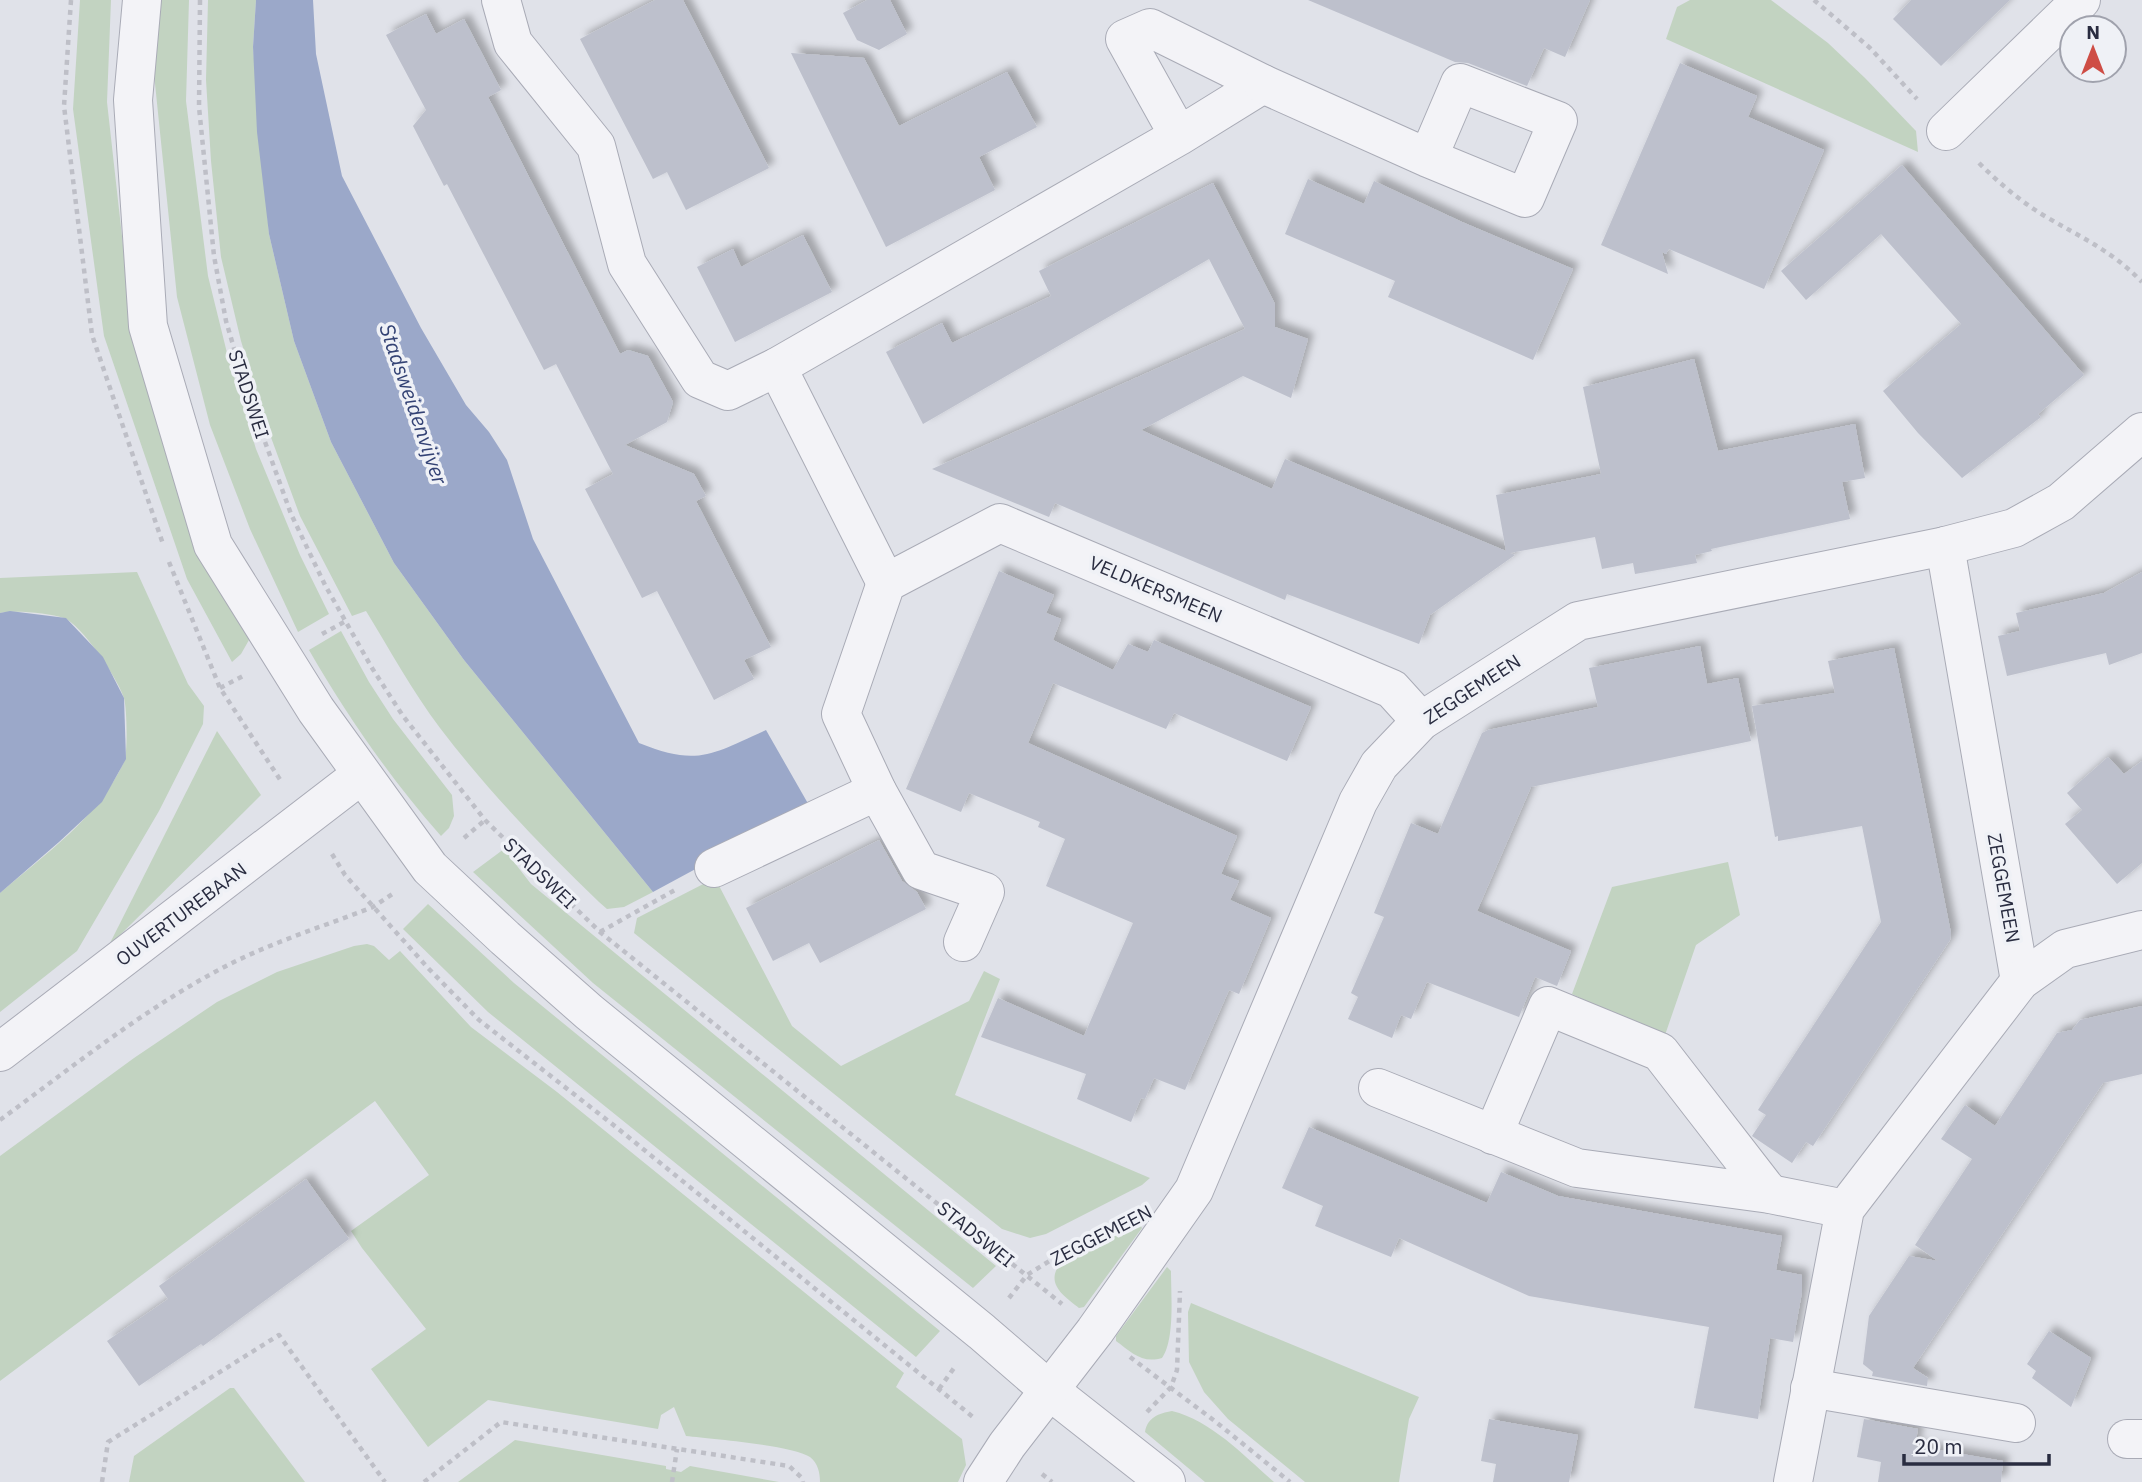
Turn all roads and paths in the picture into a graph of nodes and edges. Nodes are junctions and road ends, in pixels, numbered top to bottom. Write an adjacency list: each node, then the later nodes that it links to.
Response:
1 (142, 0): 16 (street)
2 (200, 0): 22 (path, STADSWEI)
3 (501, 0): 10 (street)
4 (2081, 0): 7 (street)
5 (1149, 14): 6 (street); 8 (street)
6 (1263, 84): 8 (street); 9 (street)
7 (1946, 131)
8 (1179, 136): 10 (street)
9 (1428, 158)
10 (777, 367): 13 (street)
11 (2142, 432): 12 (street, ZEGGEMEEN)
12 (1945, 546): 15 (street, ZEGGEMEEN); 24 (street, ZEGGEMEEN)
13 (886, 583): 15 (street, VELDKERSMEEN); 17 (street)
14 (220, 688): 18 (path)
15 (1421, 721): 34 (street, ZEGGEMEEN)
16 (361, 775): 18 (street, OUVERTUREBAAN); 35 (street)
17 (877, 791): 19 (street); 23 (street)
18 (308, 818): 20 (path); 25 (street, OUVERTUREBAAN)
19 (714, 868): 22 (path)
20 (373, 907): 27 (path); 38 (path)
21 (2142, 930): 24 (street)
22 (600, 932): 32 (path, STADSWEI)
23 (963, 942)
24 (2020, 981): 30 (street)
25 (0, 1052)
26 (1378, 1088): 28 (street)
27 (0, 1120)
28 (1493, 1135): 29 (street); 29 (street)
29 (1770, 1194): 30 (street)
30 (1845, 1209): 37 (street)
31 (1114, 1227): 32 (path, ZEGGEMEEN)
32 (1027, 1275): 34 (path, STADSWEI); 35 (path, ZEGGEMEEN)
33 (1180, 1290): 36 (path)
34 (1095, 1331): 36 (path, STADSWEI); 39 (street, ZEGGEMEEN)
35 (982, 1332): 38 (path, ZEGGEMEEN); 39 (street)
36 (1171, 1387): 41 (path); 52 (path, STADSWEI)
37 (1810, 1388): 40 (street); 53 (street)
38 (939, 1389): 42 (path)
39 (1049, 1390): 41 (street); 42 (street, ZEGGEMEEN)
40 (2016, 1423)
41 (1119, 1444): 51 (street)
42 (1007, 1445): 49 (street, ZEGGEMEEN); 50 (path)
43 (677, 1448): 46 (path); 47 (path); 48 (path)
44 (102, 1482): 45 (path)
45 (385, 1482)
46 (424, 1482)
47 (672, 1482)
48 (803, 1482)
49 (983, 1482)
50 (1052, 1482)
51 (1166, 1482)
52 (1290, 1482)
53 (1793, 1482)

